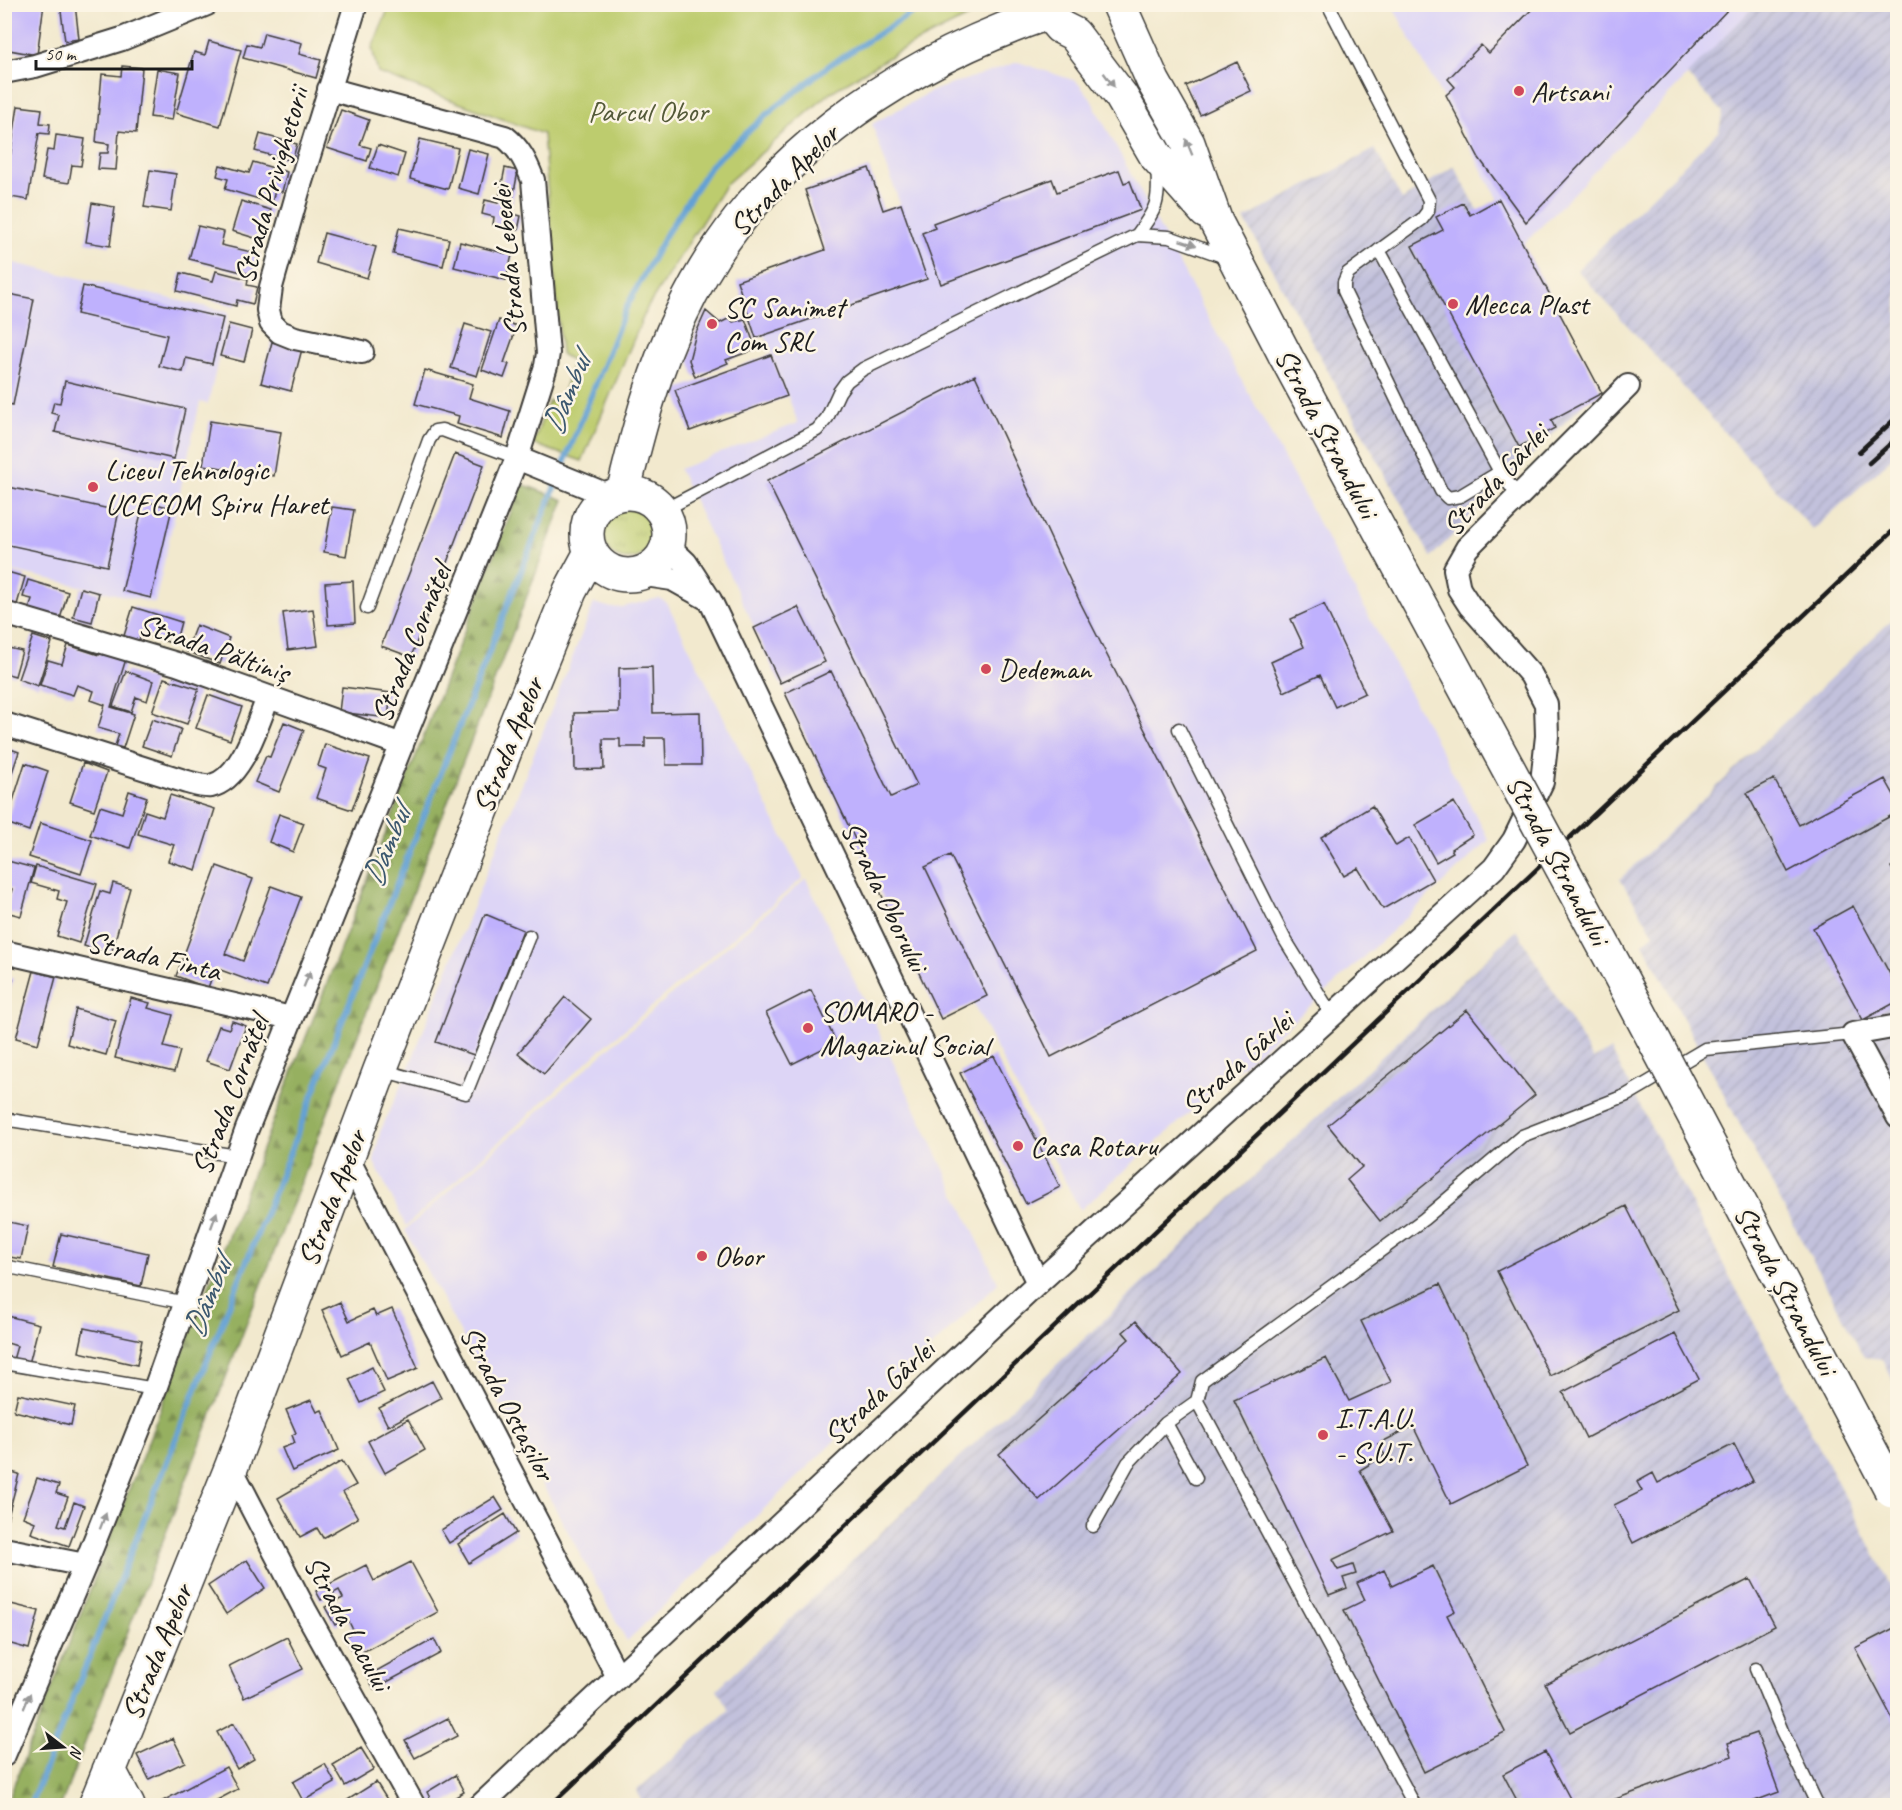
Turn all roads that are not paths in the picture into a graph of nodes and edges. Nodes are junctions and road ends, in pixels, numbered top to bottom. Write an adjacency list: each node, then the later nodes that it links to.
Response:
1 (207, 4): 7 (street)
2 (356, 4): 8 (street, Strada Privighetorii)
3 (1328, 4): 12 (lane)
4 (1120, 6): 6 (street, Strada Ștrandului); 10 (street, Strada Ștrandului, one-way to 4)
5 (1047, 9): 6 (street); 19 (street, Strada Apelor)
6 (1074, 34): 9 (street, Strada Ștrandului, one-way to 9)
7 (4, 72)
8 (329, 89): 14 (street, Strada Privighetorii); 16 (street, Strada Lebedei)
9 (1156, 156): 10 (street, Strada Ștrandului); 11 (lane)
10 (1216, 222): 13 (street, Strada Ștrandului)
11 (1137, 235): 13 (lane, one-way to 13); 19 (lane)
12 (1379, 250): 17 (lane); 17 (lane)
13 (1236, 261): 49 (street, Strada Ștrandului, bridge)
14 (362, 352)
15 (1628, 386): 18 (street, Strada Gârlei)
16 (521, 460): 19 (street); 23 (lane); 28 (street, Strada Cornățel)
17 (1500, 472): 18 (lane)
18 (1518, 496): 31 (street, Strada Gârlei)
19 (625, 497): 20 (street); 21 (street)
20 (668, 546): 21 (street); 22 (street, Strada Oborului)
21 (614, 566): 22 (street); 35 (street, Strada Apelor)
22 (710, 600): 41 (street, Strada Oborului)
23 (367, 608)
24 (4, 613): 25 (street, Strada Păltiniș)
25 (268, 698): 26 (street); 28 (street, Strada Păltiniș)
26 (4, 724)
27 (1179, 729): 31 (lane)
28 (402, 745): 32 (street, Strada Cornățel, one-way to 28)
29 (529, 936): 35 (lane)
30 (4, 952): 32 (street, Strada Finta)
31 (1333, 1017): 41 (street, Strada Gârlei)
32 (291, 1018): 38 (street, Strada Cornățel)
33 (1898, 1026): 34 (street)
34 (1853, 1034): 36 (street); 45 (lane)
35 (380, 1070): 39 (street, Strada Apelor)
36 (1898, 1117)
37 (4, 1119): 38 (lane)
38 (237, 1156): 42 (street, Strada Cornățel, one-way to 38)
39 (347, 1157): 47 (street, Strada Apelor); 54 (street, Strada Ostașilor)
40 (4, 1266): 42 (lane)
41 (1038, 1283): 54 (street, Strada Gârlei)
42 (186, 1303): 44 (street, Strada Cornățel)
43 (4, 1363): 44 (lane)
44 (155, 1389): 52 (street, Strada Cornățel, one-way to 44)
45 (1197, 1401): 46 (lane); 61 (lane)
46 (1166, 1423): 48 (lane); 50 (lane)
47 (231, 1468): 56 (street, Strada Apelor); 59 (street, Strada Lacului)
48 (1196, 1478)
49 (1895, 1496)
50 (1093, 1526)
51 (4, 1549): 52 (street)
52 (85, 1565): 55 (street, Strada Cornățel, one-way to 52)
53 (1756, 1669): 62 (lane)
54 (618, 1677): 60 (street, Strada Gârlei)
55 (4, 1755)
56 (109, 1770): 57 (street, Strada Apelor); 58 (street)
57 (95, 1806)
58 (128, 1806)
59 (414, 1806)
60 (480, 1806)
61 (1415, 1806)
62 (1818, 1806)

